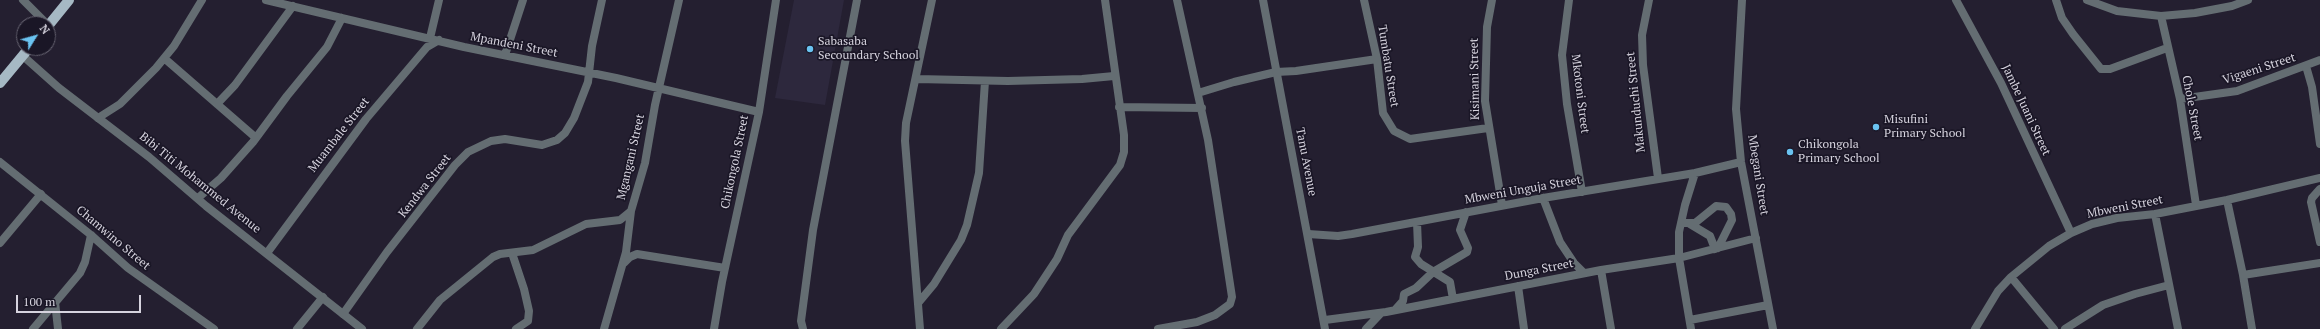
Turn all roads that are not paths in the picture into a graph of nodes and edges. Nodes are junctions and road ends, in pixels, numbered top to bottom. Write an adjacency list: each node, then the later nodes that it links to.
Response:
1 (23, 0): 26 (street)
2 (69, 0): 27 (main road)
3 (202, 0): 36 (street)
4 (266, 0): 25 (street, Mpandeni Street)
5 (439, 0): 30 (street)
6 (523, 0): 33 (street)
7 (602, 0): 40 (street, Kendwa Street)
8 (679, 0): 46 (street, Mgangani Street)
9 (776, 0): 52 (street, Chikongola Street)
10 (857, 0): 116 (street)
11 (932, 0): 43 (street)
12 (1105, 0): 42 (street)
13 (1177, 0): 47 (street)
14 (1263, 0): 41 (street, Tanu Avenue)
15 (1364, 0): 37 (street, Tumbatu Street)
16 (1492, 0): 55 (street, Kisimani Street)
17 (1569, 0): 64 (street, Mkotoni Street)
18 (1649, 0): 61 (street, Makunduchi Street)
19 (1742, 0): 59 (street, Mbegani Street)
20 (1956, 0): 77 (street, Jambe Juani Street)
21 (2056, 0): 32 (street)
22 (2087, 0): 28 (street)
23 (2248, 0): 24 (street)
24 (2232, 3): 28 (street)
25 (294, 6): 29 (street, Mpandeni Street); 49 (street)
26 (39, 16)
27 (56, 16)
28 (2161, 16): 32 (street, Chole Street)
29 (342, 18): 30 (street, Mpandeni Street); 56 (street)
30 (430, 38): 31 (street, Mpandeni Street)
31 (439, 40): 33 (street, Mpandeni Street); 84 (street, Muambale Street)
32 (2168, 48): 48 (street, Chole Street)
33 (505, 55): 40 (street, Mpandeni Street)
34 (23, 56): 45 (main road)
35 (30, 56): 53 (street, Bibi Titi Mohammed Avenue)
36 (164, 58): 49 (street); 53 (street)
37 (1377, 59): 41 (street); 55 (street, Tumbatu Street)
38 (2320, 60): 39 (street, Vigaeni Street)
39 (2306, 66): 48 (street, Vigaeni Street); 54 (street)
40 (588, 72): 46 (street, Mpandeni Street); 104 (street, Kendwa Street)
41 (1276, 72): 47 (street); 78 (street, Tanu Avenue)
42 (1114, 76): 44 (street); 50 (street)
43 (917, 79): 44 (street); 100 (street)
44 (985, 81): 100 (street)
45 (0, 83)
46 (660, 88): 52 (street, Mpandeni Street); 71 (street, Mgangani Street)
47 (1198, 94): 51 (street)
48 (2180, 99): 69 (street, Chole Street)
49 (217, 104): 56 (street)
50 (1119, 107): 51 (street); 118 (street)
51 (1202, 108): 119 (street)
52 (758, 112): 89 (street, Chikongola Street)
53 (98, 118): 66 (street, Bibi Titi Mohammed Avenue)
54 (2319, 125): 57 (street)
55 (1488, 128): 70 (street, Kisimani Street)
56 (255, 137): 66 (street)
57 (2320, 144)
58 (0, 162): 65 (street, Chamwino Street)
59 (1741, 162): 60 (street, Mbweni Unguja Street); 80 (street, Mbegani Street)
60 (1695, 173): 61 (street, Mbweni Unguja Street); 75 (street)
61 (1658, 178): 64 (street, Mbweni Unguja Street)
62 (2320, 178): 68 (street, Mbweni Street)
63 (2320, 189): 81 (street)
64 (1582, 192): 67 (street, Mbweni Unguja Street)
65 (41, 194): 79 (street, Chamwino Street); 82 (street)
66 (198, 198): 84 (street, Bibi Titi Mohammed Avenue)
67 (1543, 198): 70 (street, Mbweni Unguja Street); 92 (street)
68 (2227, 200): 69 (street, Mbweni Street); 93 (street)
69 (2196, 205): 73 (street, Mbweni Street)
70 (1502, 206): 72 (street, Mbweni Unguja Street)
71 (631, 211): 85 (street, Mgangani Street); 88 (street)
72 (1466, 212): 74 (street, Mbweni Unguja Street); 91 (street)
73 (2155, 214): 77 (street, Mbweni Street); 95 (street)
74 (1417, 222): 78 (street, Mbweni Unguja Street); 91 (street)
75 (1681, 223): 76 (street); 86 (street)
76 (1690, 224): 83 (street); 83 (street)
77 (2071, 232): 94 (street, Mbweni Street)
78 (1308, 234): 105 (street, Tanu Avenue)
79 (91, 235): 99 (street); 109 (street, Chamwino Street)
80 (1756, 238): 83 (street, Dunga Street); 101 (street, Mbegani Street)
81 (2320, 242)
82 (0, 243)
83 (1716, 248): 86 (street, Dunga Street)
84 (267, 253): 97 (street, Bibi Titi Mohammed Avenue)
85 (512, 253): 112 (street, Mgangani Street); 113 (street)
86 (1680, 258): 90 (street, Dunga Street); 106 (street)
87 (2320, 263): 93 (street)
88 (622, 264): 89 (street); 114 (street)
89 (725, 268): 115 (street, Chikongola Street)
90 (1601, 270): 92 (street, Dunga Street); 123 (street)
91 (1433, 272): 98 (street); 102 (street)
92 (1584, 273): 96 (street, Dunga Street)
93 (2243, 275): 130 (street)
94 (2011, 277): 126 (street, Mbweni Street); 127 (street)
95 (2169, 285): 128 (street); 129 (street)
96 (1518, 286): 98 (street, Dunga Street); 122 (street)
97 (323, 297): 104 (street, Bibi Titi Mohammed Avenue); 110 (street)
98 (1454, 298): 102 (street, Dunga Street)
99 (55, 302): 107 (street); 108 (street)
100 (919, 302): 117 (street)
101 (1768, 305): 106 (street); 125 (street, Mbegani Street)
102 (1395, 310): 103 (street, Dunga Street)
103 (1381, 313): 105 (street, Dunga Street); 121 (street)
104 (343, 314): 111 (street, Bibi Titi Mohammed Avenue)
105 (1325, 320): 120 (street, Tanu Avenue)
106 (1690, 320): 124 (street)
107 (33, 329)
108 (58, 329)
109 (214, 329)
110 (297, 329)
111 (362, 329)
112 (417, 329)
113 (516, 329)
114 (604, 329)
115 (714, 329)
116 (803, 329)
117 (920, 329)
118 (1001, 329)
119 (1162, 329)
120 (1326, 329)
121 (1366, 329)
122 (1524, 329)
123 (1611, 329)
124 (1691, 329)
125 (1773, 329)
126 (1975, 329)
127 (2054, 329)
128 (2066, 329)
129 (2178, 329)
130 (2252, 329)

